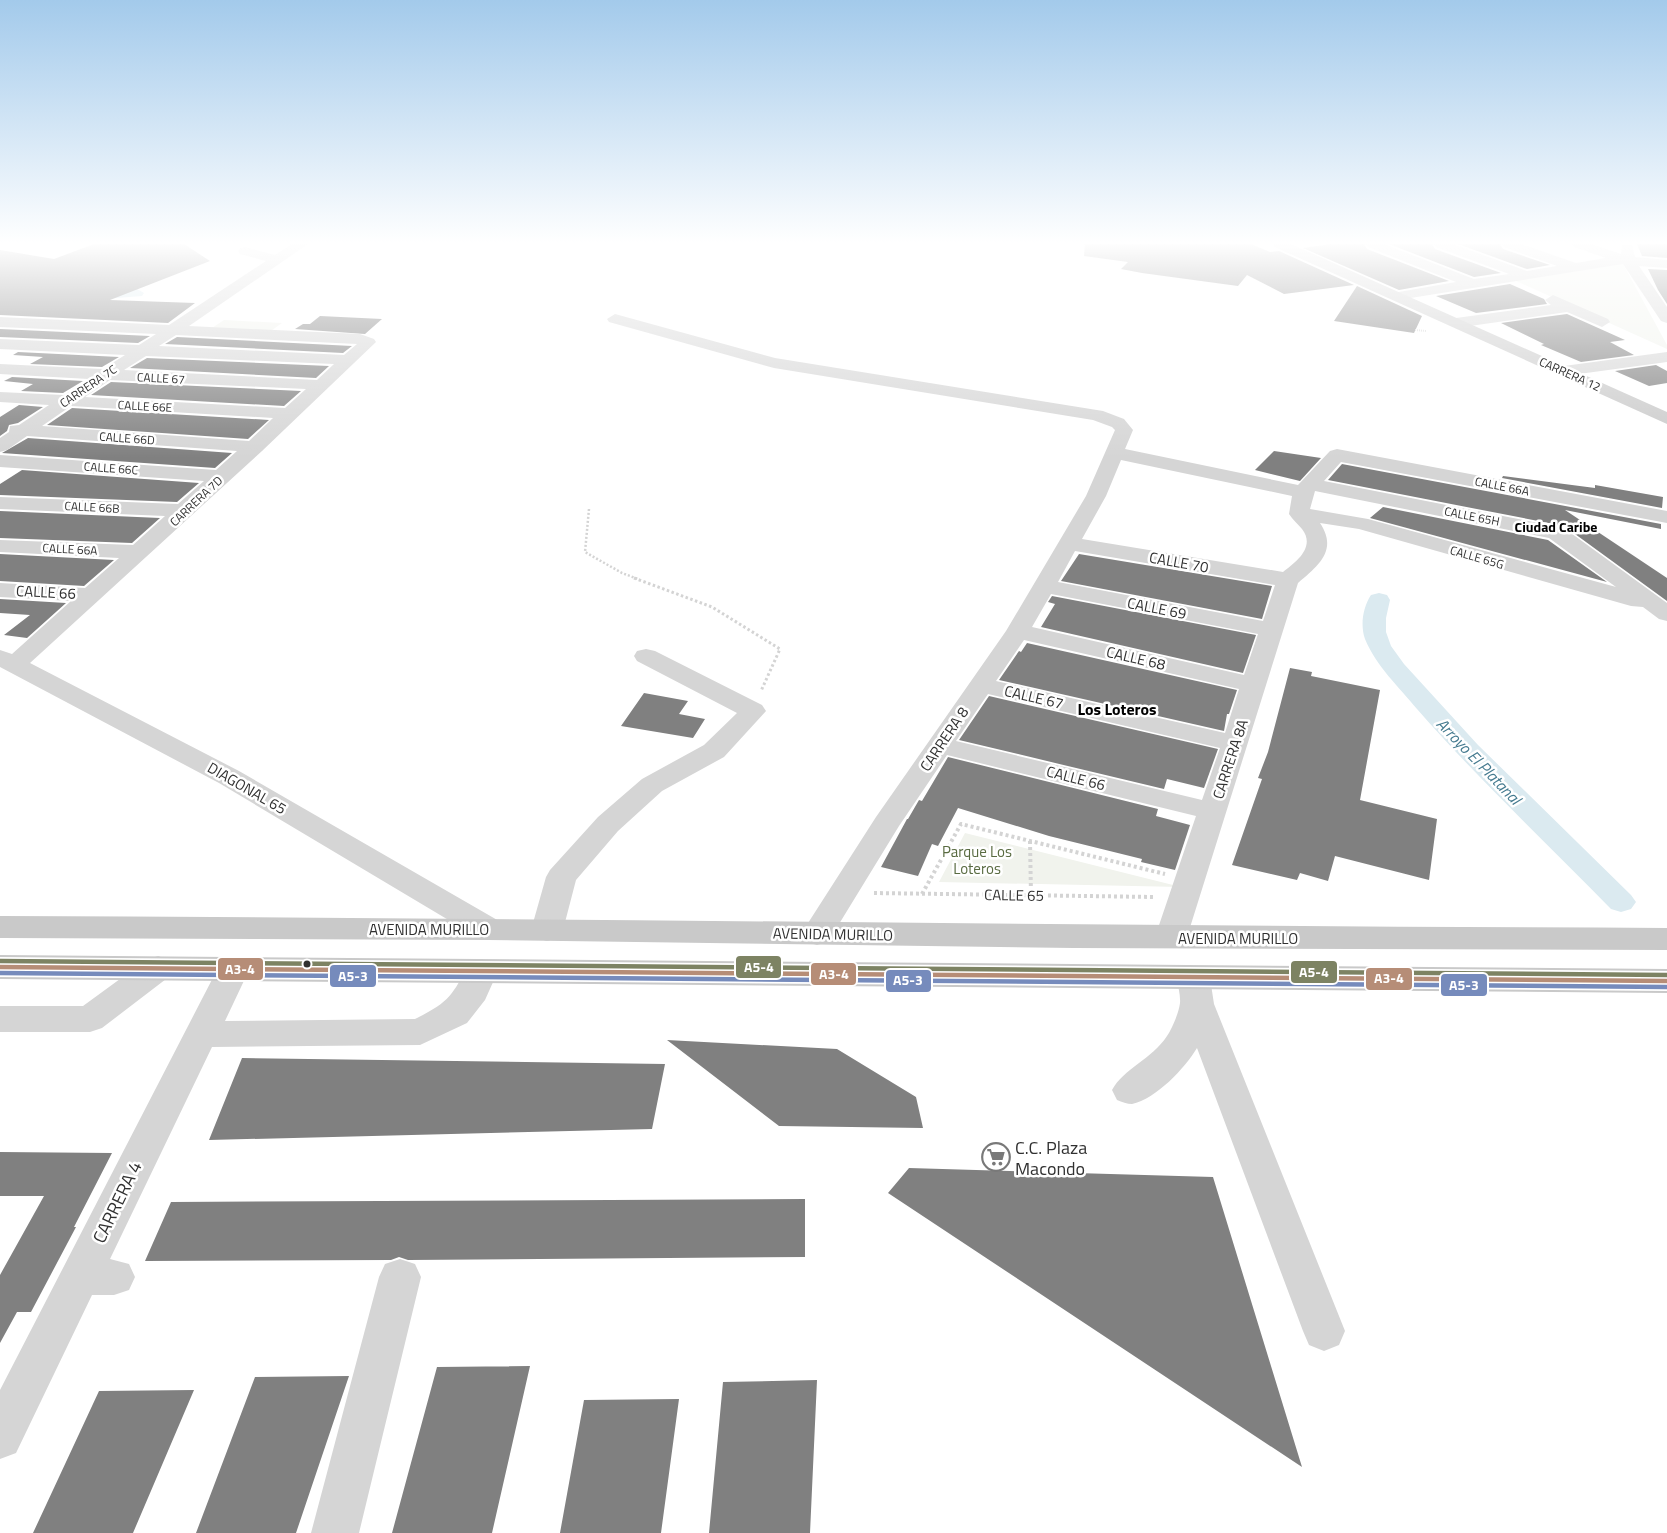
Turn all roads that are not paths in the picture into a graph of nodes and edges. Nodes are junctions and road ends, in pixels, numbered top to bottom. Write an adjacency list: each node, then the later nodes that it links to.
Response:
1 (193, 316): 9 (street, CARRERA 7C)
2 (1440, 316): 8 (main road, CARRERA 12)
3 (1508, 316): 8 (street)
4 (1587, 316): 7 (street)
5 (615, 319): 26 (street, CARRERA 8)
6 (0, 322): 9 (street)
7 (1602, 322)
8 (1456, 323): 15 (main road, CARRERA 12)
9 (172, 330): 11 (street, CARRERA 7C); 13 (street, CARRERA 7D)
10 (0, 344): 11 (street)
11 (142, 350): 13 (street); 16 (street, CARRERA 7C)
12 (1667, 357): 15 (street)
13 (348, 360): 17 (street, CARRERA 7D)
14 (0, 369): 16 (street, CALLE 67)
15 (1564, 371): 21 (main road, CARRERA 12)
16 (106, 375): 17 (street, CALLE 67); 19 (street, CARRERA 7C)
17 (322, 384): 20 (street, CARRERA 7D)
18 (0, 397): 19 (street, CALLE 66E)
19 (66, 401): 20 (street, CALLE 66E); 23 (street, CARRERA 7C)
20 (291, 414): 25 (street, CARRERA 7D)
21 (1667, 419)
22 (0, 429): 23 (street, CALLE 66D)
23 (23, 430): 24 (street, CARRERA 7C); 25 (street, CALLE 66D)
24 (0, 446)
25 (254, 447): 28 (street, CARRERA 7D)
26 (1116, 453): 29 (street, CALLE 65H); 34 (street, CARRERA 8)
27 (0, 461): 28 (street, CALLE 66C)
28 (222, 476): 31 (street, CARRERA 7D)
29 (1307, 488): 32 (street); 33 (street, CALLE 66A); 41 (street, CALLE 65H)
30 (0, 503): 31 (street, CALLE 66B)
31 (184, 511): 36 (street, CARRERA 7D)
32 (1299, 514): 37 (street); 41 (street, CALLE 65G)
33 (1667, 518)
34 (1070, 544): 37 (street, CALLE 70); 38 (street, CARRERA 8)
35 (0, 546): 36 (street, CALLE 66A)
36 (140, 552): 40 (street, CARRERA 7D)
37 (1288, 580): 42 (street, CARRERA 8A)
38 (1042, 586): 42 (street, CALLE 69); 43 (street, CARRERA 8)
39 (0, 590): 40 (street, CALLE 66)
40 (92, 595): 45 (street, CARRERA 7D)
41 (1660, 610)
42 (1272, 630): 47 (street, CARRERA 8A)
43 (1018, 632): 46 (street, CARRERA 8); 47 (street, CALLE 68)
44 (646, 656): 53 (street)
45 (7, 660): 52 (street, DIAGONAL 65)
46 (980, 685): 48 (street, CALLE 67); 49 (street, CARRERA 8)
47 (1254, 685): 48 (street, CARRERA 8A)
48 (1234, 743): 50 (street, CARRERA 8A)
49 (940, 745): 50 (street, CALLE 66); 54 (street, CARRERA 8)
50 (1212, 811): 55 (street, CARRERA 8A)
51 (0, 927): 52 (main road, AVENIDA MURILLO)
52 (488, 929): 53 (main road, AVENIDA MURILLO)
53 (547, 930): 54 (main road, AVENIDA MURILLO)
54 (818, 934): 55 (main road, AVENIDA MURILLO)
55 (1171, 937): 56 (main road, AVENIDA MURILLO)
56 (1667, 939)
57 (0, 968): 58 (main road)
58 (158, 968): 59 (main road); 63 (street)
59 (234, 968): 60 (main road); 64 (street, CARRERA 4)
60 (482, 971): 62 (main road); 64 (street)
61 (1667, 981): 62 (main road)
62 (1195, 991): 65 (street); 67 (street)
63 (0, 1020)
64 (200, 1034): 68 (street, CARRERA 4)
65 (1130, 1090)
66 (400, 1278): 69 (street)
67 (1324, 1331)
68 (0, 1437)
69 (335, 1533)

